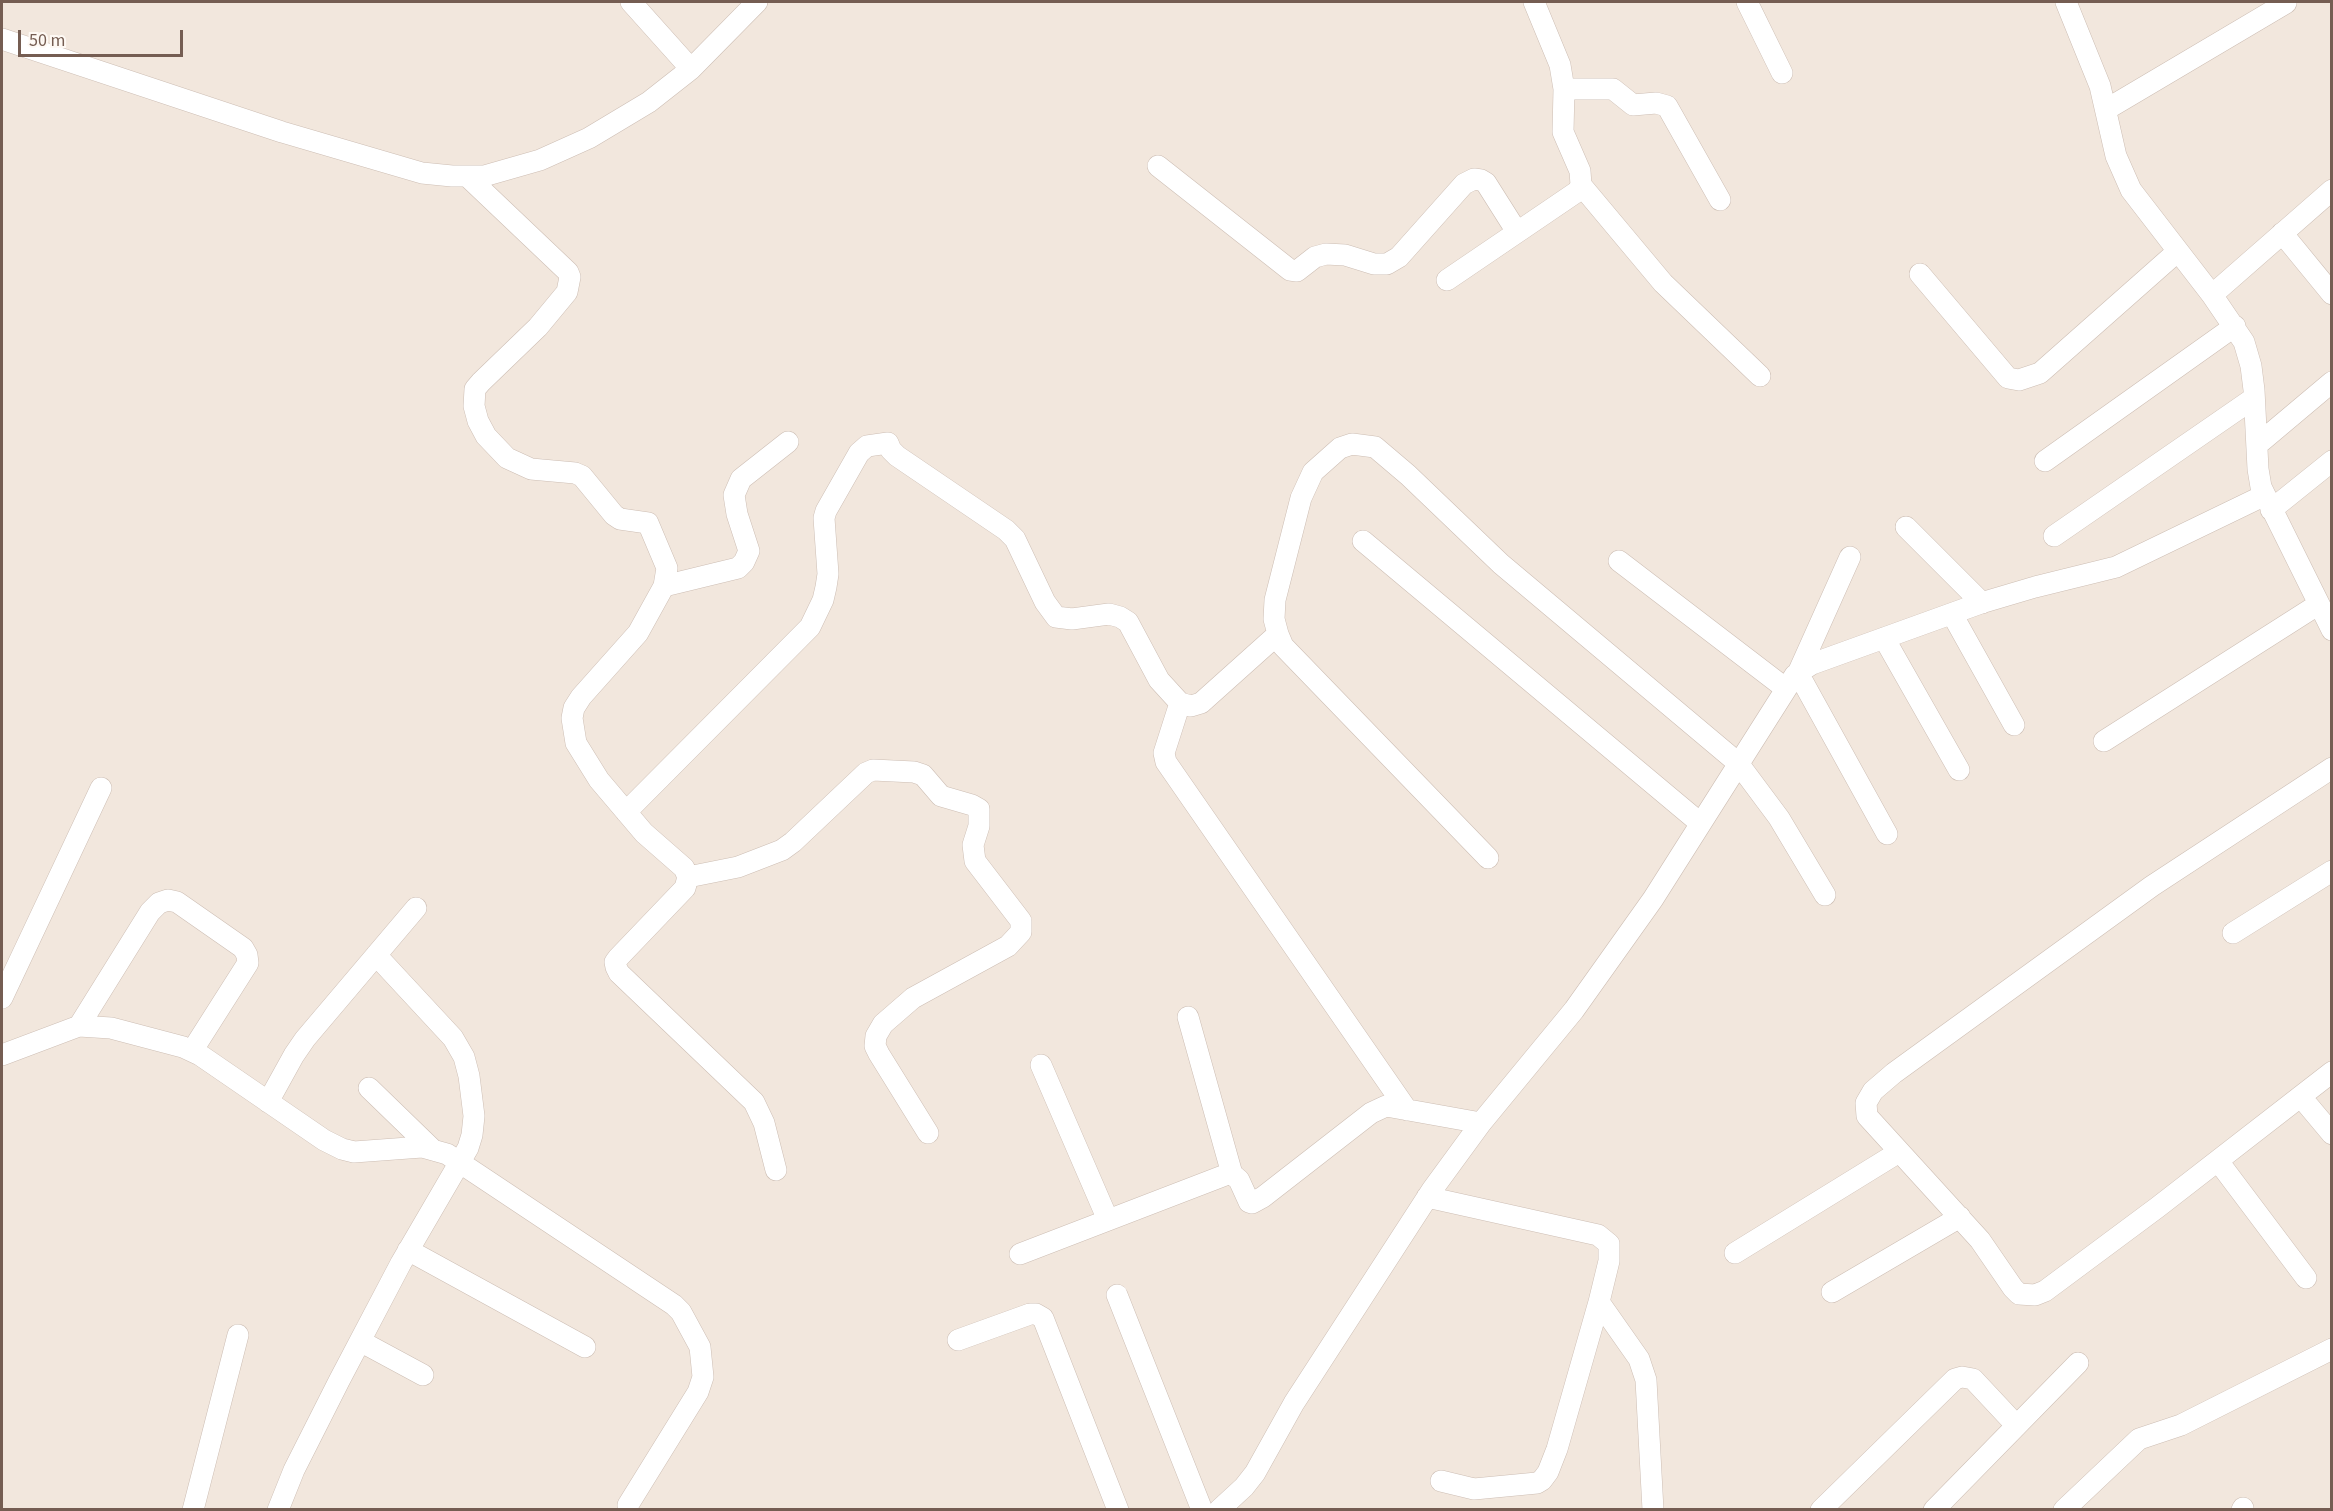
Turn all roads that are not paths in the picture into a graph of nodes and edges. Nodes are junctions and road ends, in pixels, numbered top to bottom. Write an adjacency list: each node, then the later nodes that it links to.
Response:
1 (631, 2): 8 (street)
2 (757, 2): 8 (street)
3 (1534, 2): 10 (street)
4 (1747, 2): 9 (street)
5 (2066, 2): 11 (street)
6 (2286, 3): 11 (street)
7 (2, 39): 13 (street)
8 (691, 69): 13 (street)
9 (1782, 73)
10 (1564, 89): 14 (street); 16 (street)
11 (2107, 109): 19 (street)
12 (1158, 166): 17 (street)
13 (467, 176): 38 (street)
14 (1581, 185): 17 (street); 25 (street)
15 (2331, 190): 18 (street)
16 (1720, 200)
17 (1516, 232): 21 (street)
18 (2282, 233): 22 (street); 23 (street)
19 (2178, 251): 20 (street); 23 (street)
20 (1920, 274)
21 (1447, 280)
22 (2331, 294)
23 (2212, 295): 24 (street)
24 (2235, 326): 27 (street); 30 (street)
25 (1760, 376)
26 (2331, 382): 29 (street)
27 (2254, 398): 29 (street); 34 (street)
28 (788, 442): 38 (street)
29 (2257, 445): 32 (street)
30 (2045, 461)
31 (2331, 461): 32 (street)
32 (2268, 502): 39 (street); 40 (street)
33 (1906, 527): 39 (street)
34 (2054, 536)
35 (1363, 541): 54 (street)
36 (1850, 557): 45 (street)
37 (1619, 561): 45 (street)
38 (664, 586): 53 (street)
39 (1982, 603): 41 (street)
40 (2319, 604): 42 (street); 48 (street)
41 (1952, 614): 44 (street); 47 (street)
42 (2331, 630)
43 (1278, 634): 46 (street); 49 (street); 56 (street)
44 (1884, 638): 45 (street); 51 (street)
45 (1792, 680): 49 (street); 55 (street)
46 (1180, 703): 53 (street); 73 (street)
47 (2014, 725)
48 (2104, 741)
49 (1738, 763): 54 (street); 59 (street)
50 (2331, 768): 78 (street)
51 (1959, 770)
52 (101, 788): 63 (street)
53 (626, 812): 58 (street)
54 (1700, 823): 74 (street)
55 (1887, 834)
56 (1488, 858)
57 (2331, 871): 61 (street)
58 (688, 877): 75 (street); 81 (street)
59 (1825, 895)
60 (416, 908): 62 (street)
61 (2233, 933)
62 (376, 955): 72 (street); 80 (street)
63 (2, 998)
64 (1188, 1017): 82 (street)
65 (79, 1026): 66 (street); 66 (street); 67 (street)
66 (192, 1052): 72 (street)
67 (2, 1055)
68 (1041, 1065): 85 (street)
69 (2331, 1072): 71 (street)
70 (369, 1088): 77 (street)
71 (2301, 1097): 76 (street); 79 (street)
72 (268, 1102): 77 (street)
73 (1407, 1110): 74 (street); 82 (street)
74 (1482, 1123): 83 (street)
75 (928, 1133)
76 (2331, 1134)
77 (433, 1150): 80 (street)
78 (1899, 1152): 84 (street); 87 (street)
79 (2218, 1161): 84 (street); 89 (street)
80 (459, 1162): 86 (street); 102 (street)
81 (776, 1170)
82 (1232, 1174): 85 (street)
83 (1427, 1197): 92 (street); 107 (street)
84 (1960, 1218): 90 (street)
85 (1108, 1220): 88 (street)
86 (408, 1250): 95 (street); 96 (street)
87 (1735, 1253)
88 (1020, 1254)
89 (2306, 1278)
90 (1832, 1292)
91 (1117, 1295): 106 (street)
92 (1599, 1302): 101 (street); 108 (street)
93 (238, 1335): 103 (street)
94 (958, 1340): 105 (street)
95 (360, 1341): 99 (street); 104 (street)
96 (585, 1347)
97 (2331, 1349): 111 (street)
98 (2078, 1363): 100 (street)
99 (423, 1375)
100 (2016, 1425): 109 (street); 110 (street)
101 (1441, 1481)
102 (628, 1505)
103 (193, 1509)
104 (278, 1509)
105 (1118, 1509)
106 (1202, 1509)
107 (1219, 1509)
108 (1653, 1509)
109 (1821, 1509)
110 (1934, 1509)
111 (2064, 1509)

